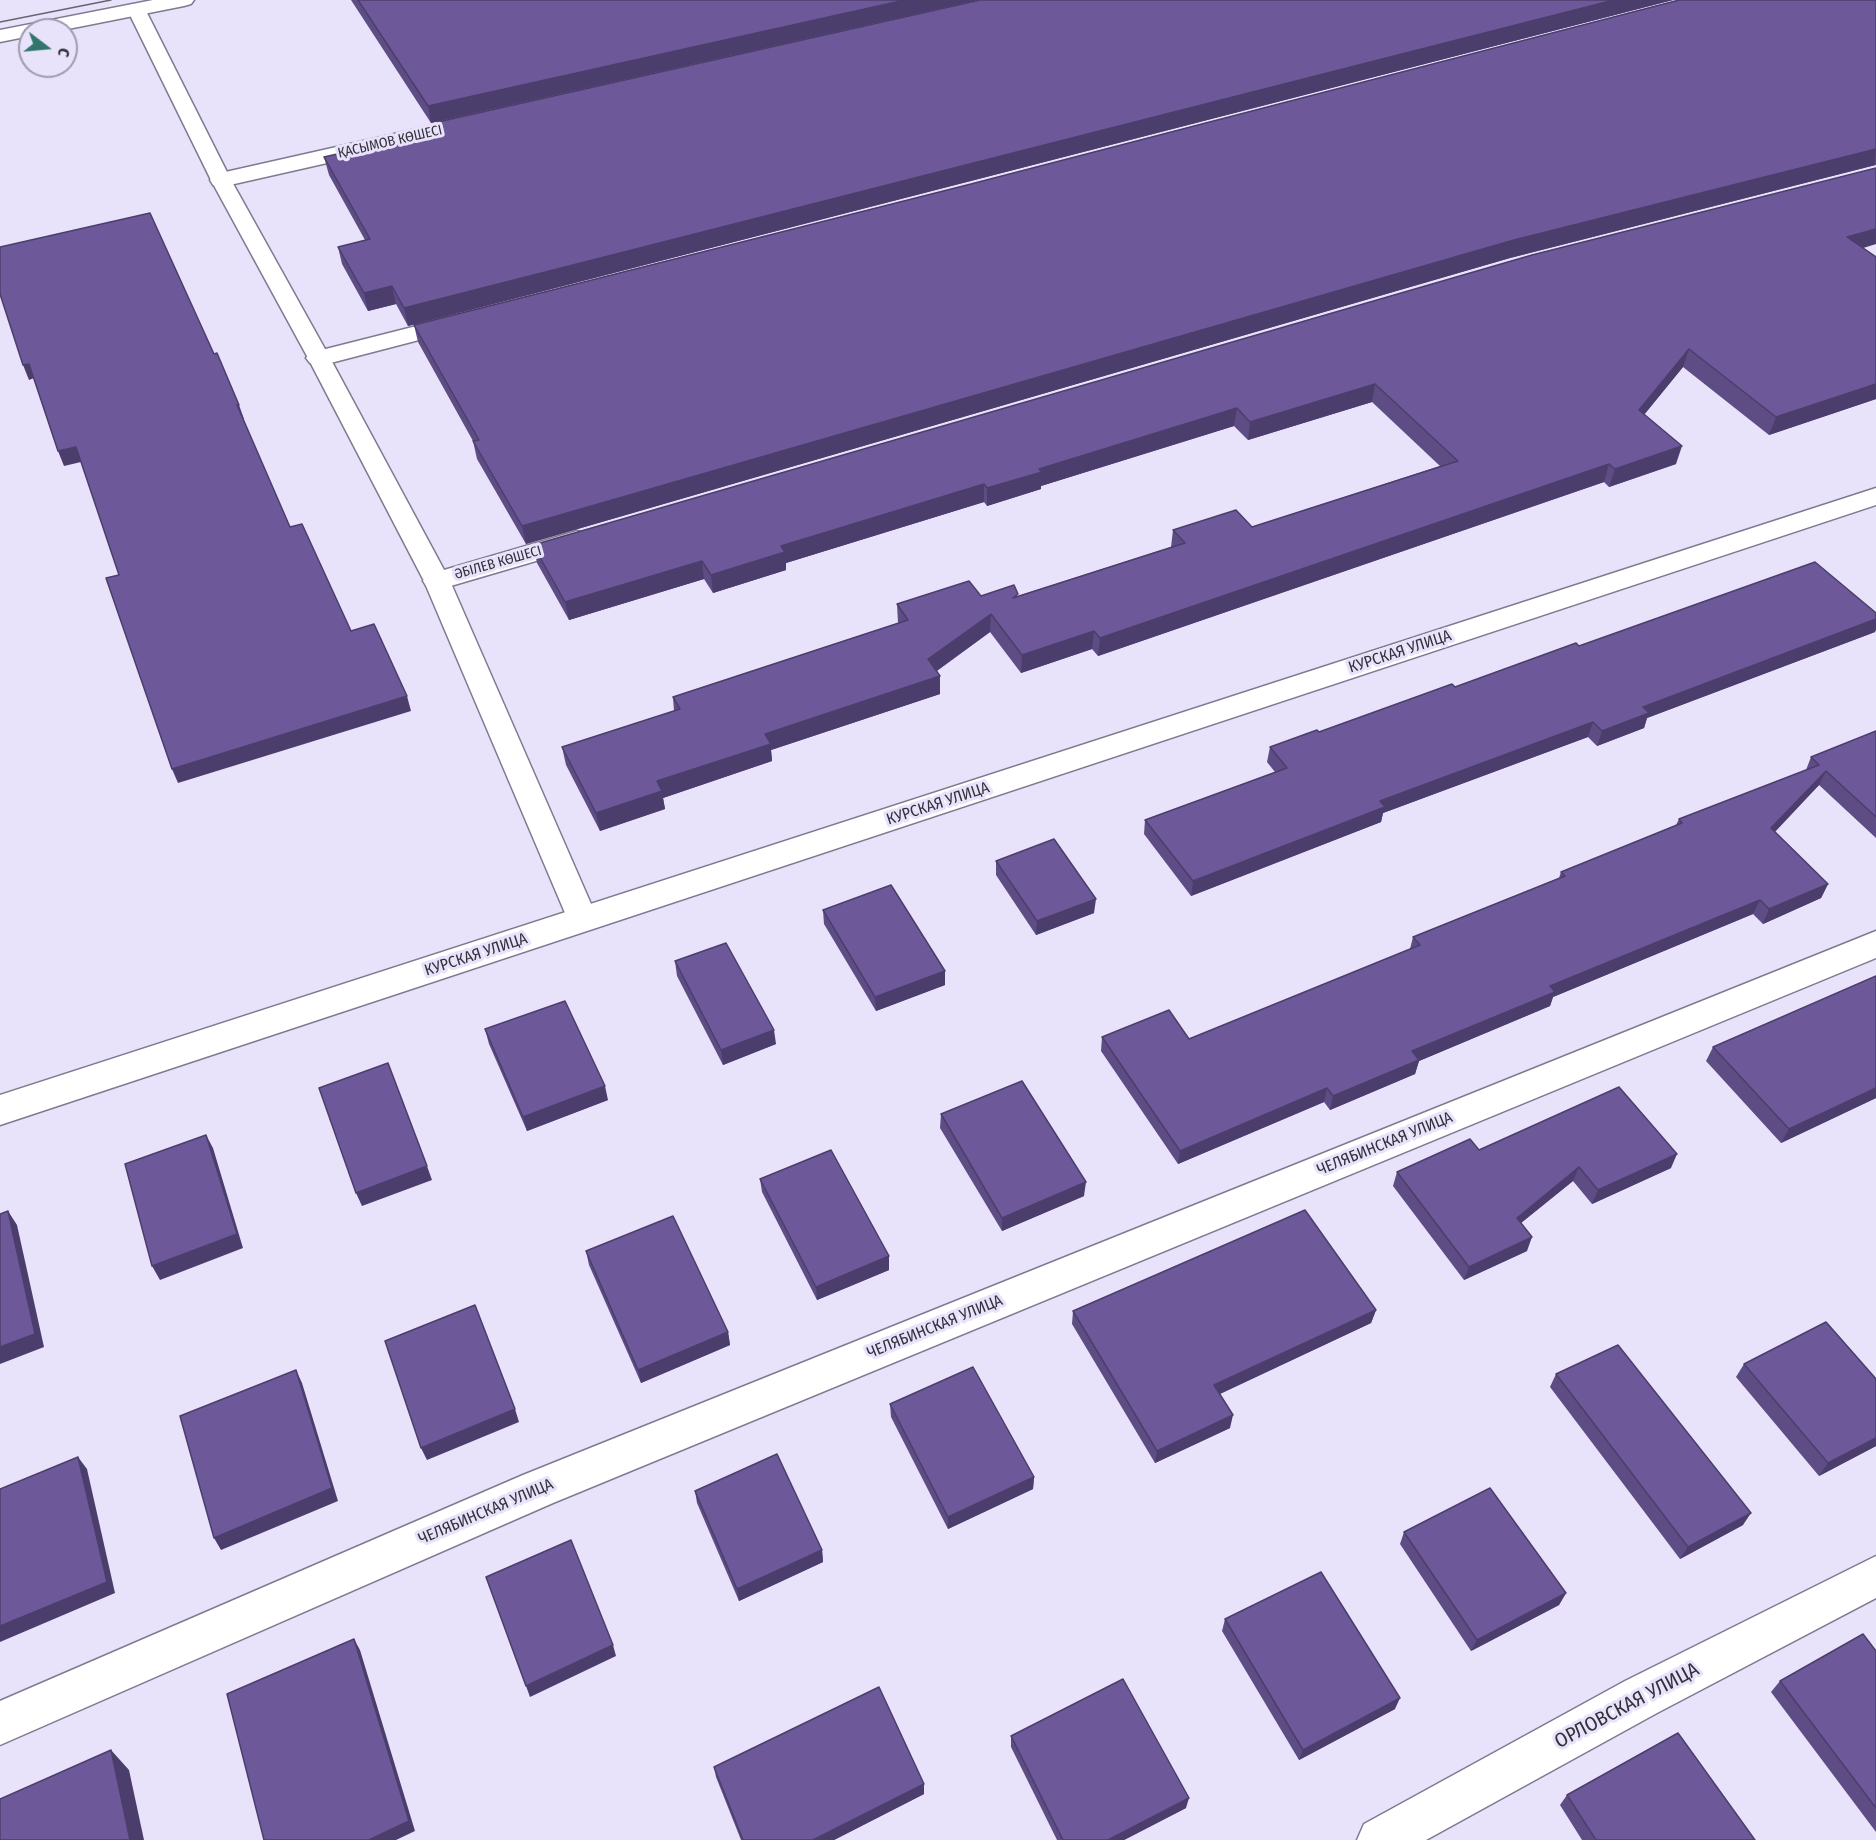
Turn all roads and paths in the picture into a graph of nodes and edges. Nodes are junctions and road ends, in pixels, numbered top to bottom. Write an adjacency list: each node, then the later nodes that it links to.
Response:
1 (184, 0): 2 (street)
2 (136, 9): 3 (street); 7 (lane)
3 (78, 21)
4 (18, 33): 5 (street)
5 (0, 36)
6 (501, 117): 7 (street, ҚАСЫМОВ КӨШЕСІ)
7 (221, 180): 9 (lane)
8 (480, 317): 9 (street)
9 (319, 358): 12 (lane)
10 (1876, 496): 13 (street, КУРСКАЯ УЛИЦА)
11 (598, 534): 12 (street, ӘБІЛЕВ КӨШЕСІ)
12 (437, 581): 13 (lane)
13 (583, 920): 15 (street, КУРСКАЯ УЛИЦА)
14 (1876, 944): 17 (street, ЧЕЛЯБИНСКАЯ УЛИЦА)
15 (0, 1110)
16 (1876, 1576): 18 (street, ОРЛОВСКАЯ УЛИЦА)
17 (0, 1723)
18 (1380, 1840)

